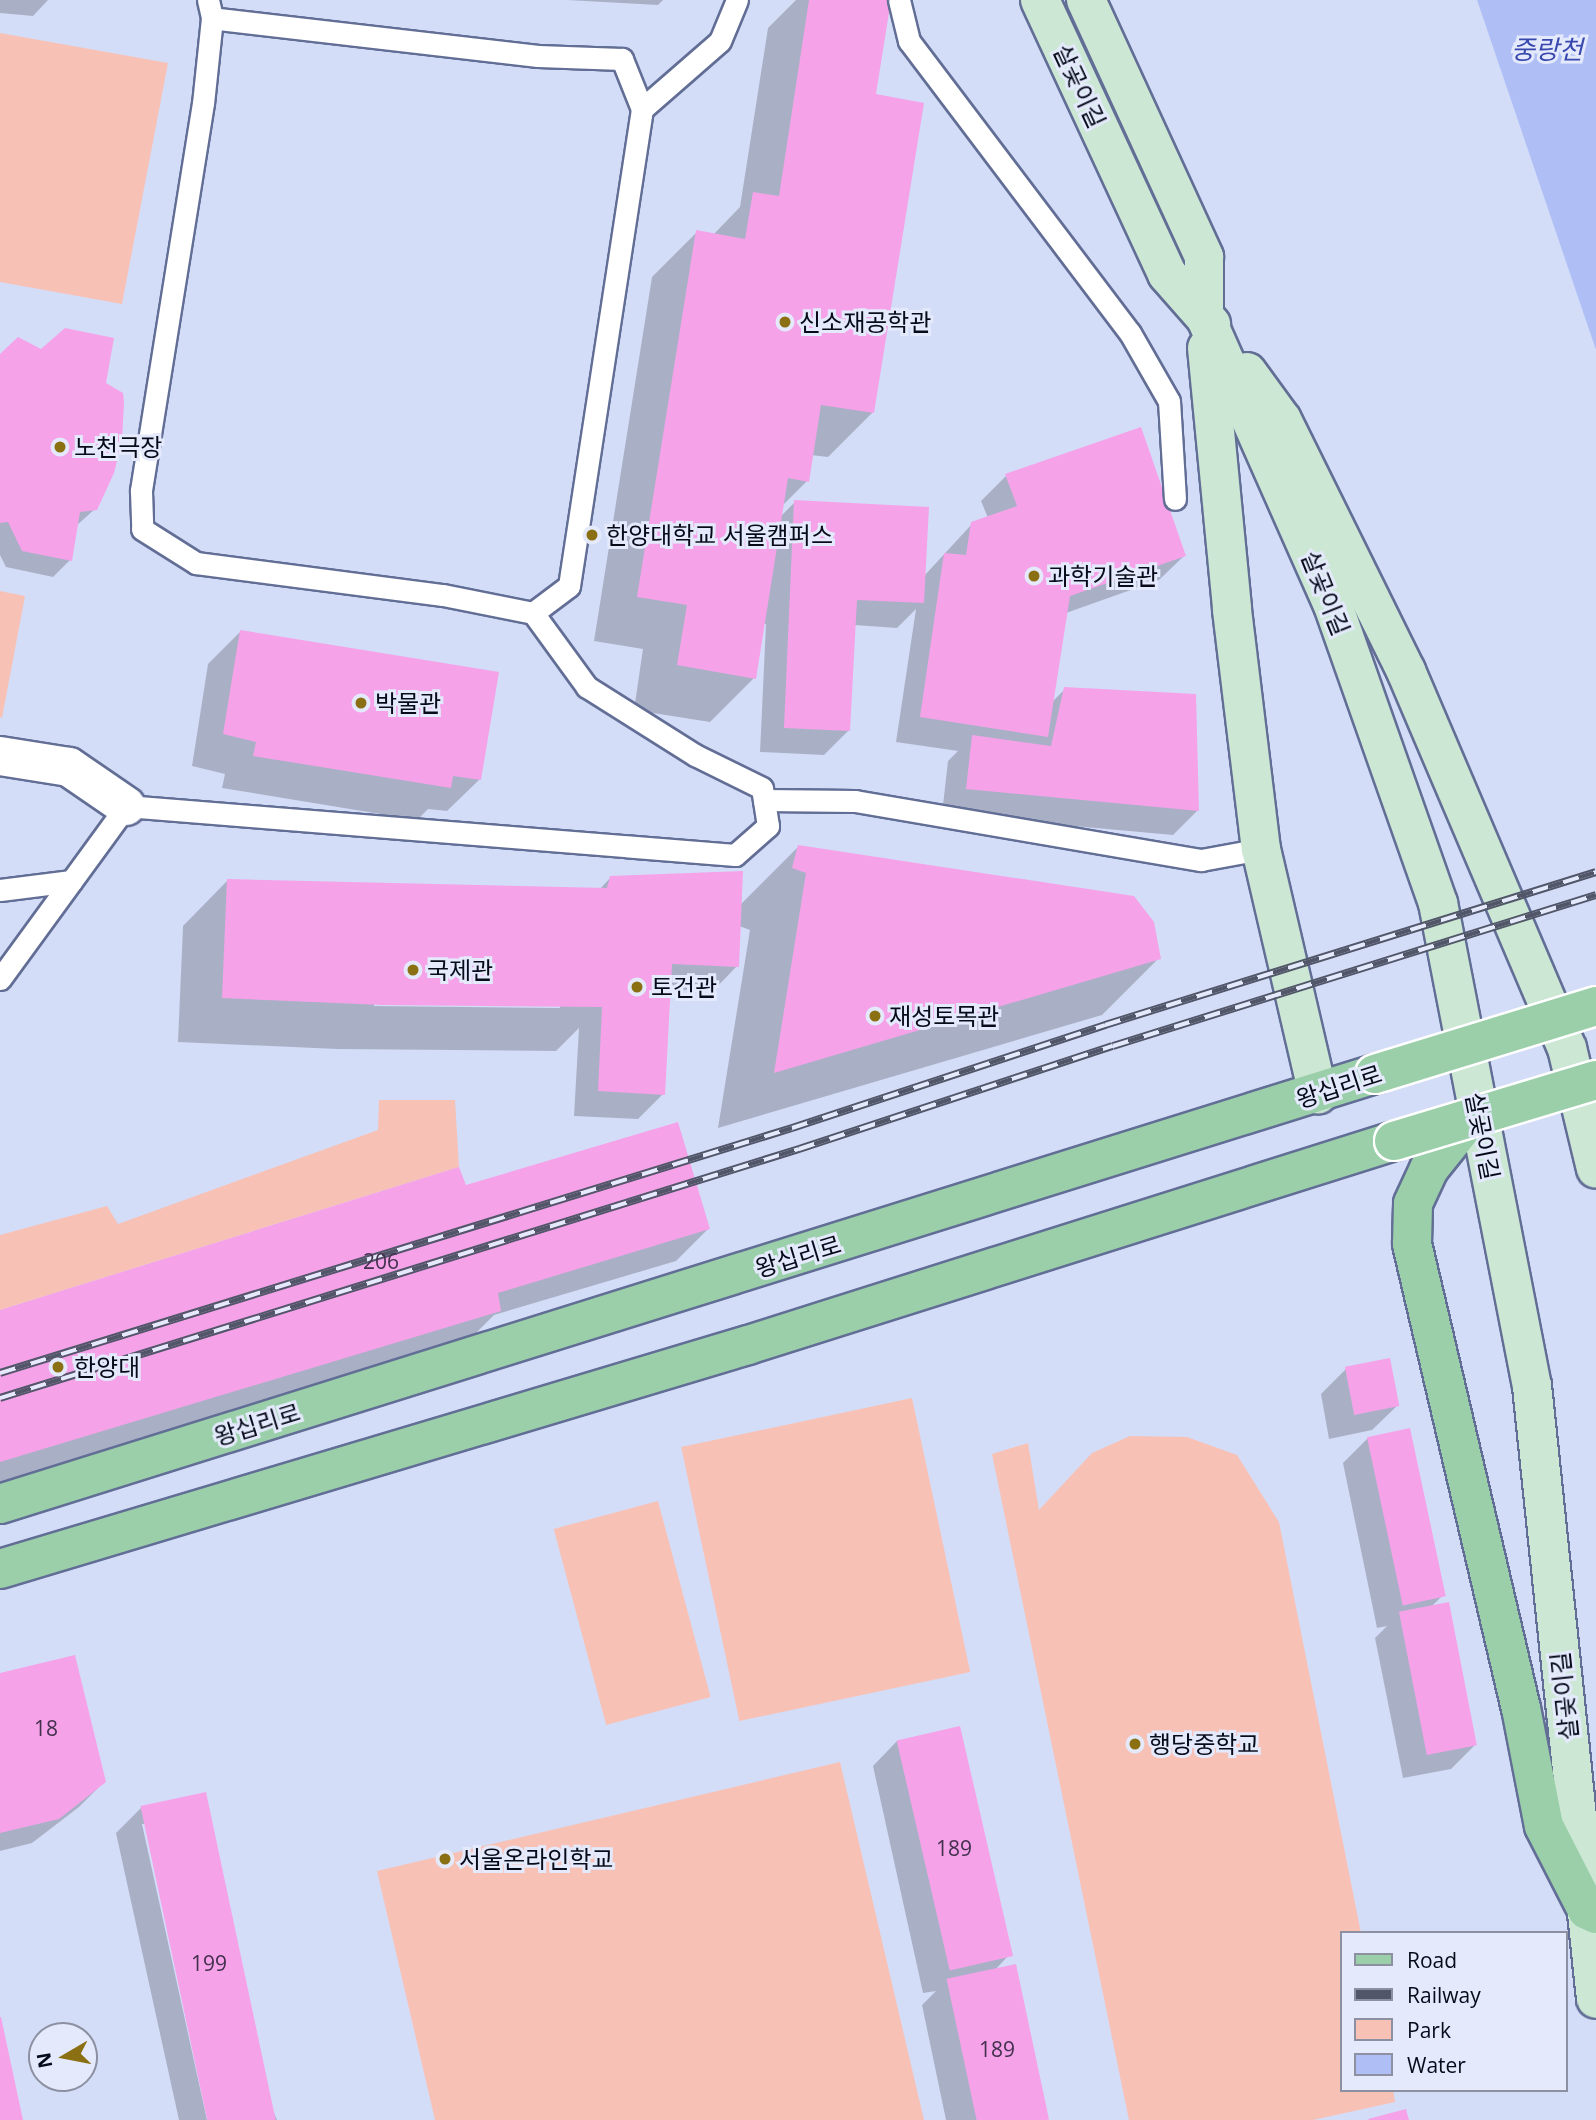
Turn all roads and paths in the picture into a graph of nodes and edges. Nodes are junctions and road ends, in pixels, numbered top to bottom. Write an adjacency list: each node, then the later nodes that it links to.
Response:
1 (737, 0): 6 (lane)
2 (899, 0): 8 (lane)
3 (1040, 0): 7 (main road, 살곶이길)
4 (1086, 0): 7 (main road, 살곶이길)
5 (210, 9): 6 (lane); 9 (lane)
6 (642, 109): 9 (lane)
7 (1204, 314): 13 (main road); 21 (main road, 살곶이길); 24 (main road, 살곶이길)
8 (1175, 499)
9 (533, 613): 11 (lane)
10 (0, 756): 12 (street)
11 (764, 800): 12 (lane); 13 (lane)
12 (126, 806): 14 (lane)
13 (1261, 849): 19 (main road)
14 (71, 881): 15 (lane); 16 (lane)
15 (0, 890)
16 (0, 979)
17 (1596, 1006): 19 (main road, 왕십리로, bridge)
18 (1596, 1080): 20 (main road, bridge)
19 (1318, 1094): 22 (main road, 왕십리로)
20 (1469, 1119): 23 (main road, bridge); 24 (main road)
21 (1596, 1169)
22 (0, 1504)
23 (0, 1569)
24 (1591, 1912): 25 (main road, 살곶이길)
25 (1596, 1999)

